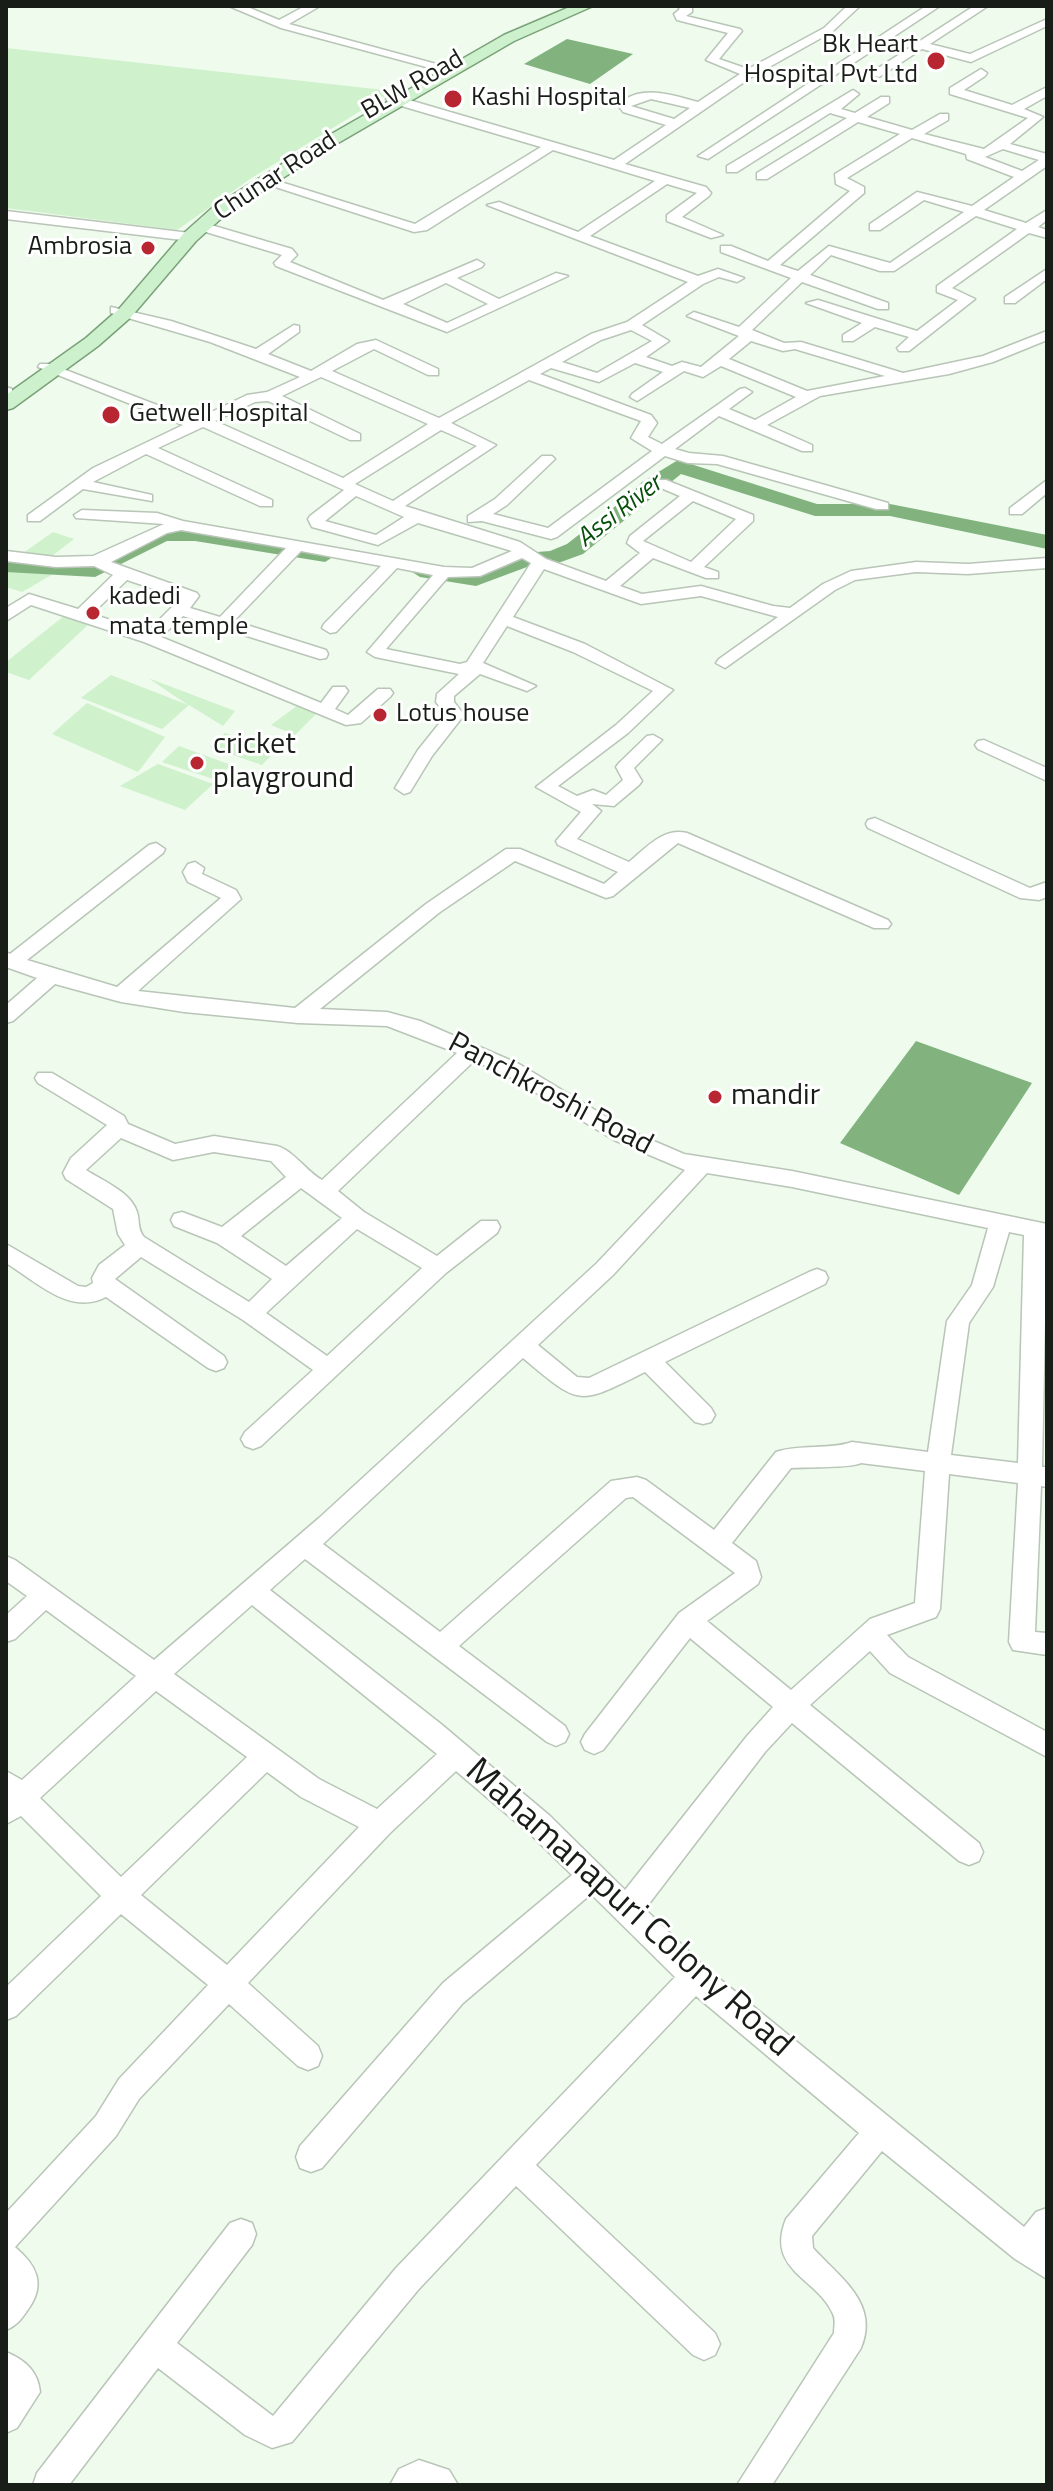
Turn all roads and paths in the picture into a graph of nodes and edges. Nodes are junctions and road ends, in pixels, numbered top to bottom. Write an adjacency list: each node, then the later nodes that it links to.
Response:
1 (235, 6): 10 (street)
2 (314, 6): 10 (street)
3 (571, 6): 12 (main road, BLW Road)
4 (586, 6): 18 (main road, Chunar Road)
5 (683, 6): 13 (street)
6 (854, 6): 13 (street)
7 (934, 6): 30 (street)
8 (982, 6): 11 (street)
9 (1047, 22): 11 (street)
10 (280, 24): 12 (street)
11 (921, 45): 15 (street)
12 (445, 68): 18 (main road, BLW Road)
13 (749, 73): 20 (street)
14 (981, 73): 22 (street)
15 (875, 74)
16 (1046, 93): 22 (street)
17 (853, 94): 21 (street)
18 (396, 100): 29 (street); 38 (main road, Chunar Road); 45 (main road, BLW Road)
19 (885, 100): 23 (street)
20 (701, 107): 26 (street); 26 (street)
21 (834, 109): 23 (street); 34 (street)
22 (1013, 110): 25 (street)
23 (858, 117): 27 (street); 35 (street)
24 (944, 117): 27 (street)
25 (1042, 119): 28 (street)
26 (677, 124): 33 (street)
27 (911, 134): 28 (street); 51 (street)
28 (1001, 145): 32 (street)
29 (551, 146): 33 (street); 38 (street)
30 (704, 156)
31 (971, 156): 36 (street)
32 (1047, 159): 36 (street)
33 (615, 165): 37 (street)
34 (732, 169)
35 (762, 176)
36 (1023, 176): 40 (street)
37 (665, 180): 47 (street); 48 (street)
38 (263, 181): 45 (main road, Chunar Road)
39 (494, 205): 47 (street)
40 (973, 211): 43 (street); 44 (street); 54 (street)
41 (1047, 214): 44 (street)
42 (6, 215): 45 (street)
43 (875, 227)
44 (1028, 228): 46 (street); 70 (street)
45 (190, 233): 60 (street); 63 (main road, Chunar Road)
46 (1047, 234)
47 (582, 235): 57 (street)
48 (716, 235)
49 (726, 249): 51 (street)
50 (477, 264): 55 (street)
51 (770, 266): 54 (street)
52 (1047, 273): 58 (street)
53 (561, 276): 61 (street)
54 (800, 276): 62 (street); 68 (street)
55 (446, 278): 60 (street); 61 (street)
56 (737, 278): 57 (street)
57 (698, 281): 66 (street)
58 (1010, 300)
59 (813, 303): 65 (street)
60 (391, 304): 61 (street)
61 (499, 304)
62 (883, 306)
63 (121, 312): 73 (street); 77 (main road, Chunar Road)
64 (694, 316): 68 (street)
65 (871, 323): 70 (street); 71 (street)
66 (632, 325): 74 (street); 76 (street)
67 (294, 329): 73 (street)
68 (749, 335): 75 (street); 82 (street)
69 (1047, 335): 82 (street)
70 (919, 336): 72 (street)
71 (848, 338)
72 (904, 348)
73 (258, 354): 80 (street)
74 (636, 358): 76 (street); 78 (street)
75 (719, 360): 78 (street); 86 (street)
76 (551, 363): 81 (street)
77 (49, 368): 83 (main road); 88 (main road, Chunar Road); 90 (street)
78 (674, 371): 87 (street)
79 (433, 372): 80 (street)
80 (316, 374): 85 (street); 91 (street)
81 (528, 374): 91 (street); 96 (street)
82 (908, 378): 86 (street)
83 (6, 392)
84 (745, 392): 89 (street)
85 (270, 396): 90 (street); 93 (street)
86 (806, 396): 92 (street)
87 (637, 397)
88 (6, 404)
89 (718, 410): 92 (street); 96 (street)
90 (205, 422): 95 (street); 101 (street)
91 (441, 423): 101 (street); 106 (street)
92 (755, 426): 94 (street)
93 (355, 437)
94 (807, 448)
95 (147, 449): 99 (street); 104 (street)
96 (663, 450): 105 (street); 109 (street)
97 (547, 459): 109 (street)
98 (661, 483): 102 (street)
99 (80, 484): 103 (street); 111 (street)
100 (1047, 485): 107 (street)
101 (349, 487): 106 (street); 110 (street)
102 (691, 495): 115 (street); 121 (street)
103 (146, 498)
104 (266, 503)
105 (882, 506)
106 (394, 507): 110 (street)
107 (1016, 511)
108 (82, 515): 112 (street)
109 (479, 515): 113 (street)
110 (416, 517): 113 (street)
111 (34, 518)
112 (181, 525): 114 (street); 118 (street)
113 (462, 530): 117 (street)
114 (295, 549): 120 (street); 133 (street)
115 (651, 552): 121 (street); 125 (street)
116 (6, 556): 118 (street)
117 (533, 557): 122 (street); 125 (street); 132 (street)
118 (96, 561): 123 (street)
119 (1047, 563): 129 (street)
120 (391, 565): 122 (street); 134 (street)
121 (693, 569): 124 (street)
122 (443, 573): 138 (street)
123 (124, 574): 128 (street); 131 (street)
124 (712, 575)
125 (608, 587): 129 (street)
126 (6, 591): 127 (street)
127 (29, 599): 130 (street); 131 (street)
128 (180, 610): 133 (street); 135 (street)
129 (793, 613): 137 (street)
130 (6, 616)
131 (80, 616): 135 (street)
132 (504, 619): 138 (street); 147 (street)
133 (223, 623): 136 (street)
134 (330, 628)
135 (150, 638): 142 (street)
136 (320, 654)
137 (725, 663)
138 (476, 667): 139 (street); 146 (street)
139 (527, 686)
140 (339, 691): 142 (street)
141 (384, 693): 142 (street)
142 (324, 712)
143 (653, 740): 147 (street)
144 (984, 745): 145 (street)
145 (1047, 775)
146 (404, 788)
147 (580, 802): 151 (street)
148 (875, 824): 152 (street)
149 (156, 849): 154 (street)
150 (195, 868): 156 (street)
151 (632, 871): 153 (street); 158 (street)
152 (1047, 888)
153 (881, 924)
154 (9, 961): 155 (street, Panchkroshi Road)
155 (51, 977): 156 (street, Panchkroshi Road); 157 (street)
156 (121, 995): 158 (street, Panchkroshi Road)
157 (6, 1016)
158 (298, 1016): 159 (street, Panchkroshi Road)
159 (471, 1051): 162 (street, Panchkroshi Road); 164 (street)
160 (45, 1078): 161 (street)
161 (118, 1128): 163 (street); 171 (street)
162 (700, 1167): 167 (street, Panchkroshi Road); 178 (street)
163 (300, 1178): 164 (street); 170 (street)
164 (324, 1191): 165 (street)
165 (356, 1218): 173 (street); 174 (street)
166 (182, 1220): 170 (street)
167 (1000, 1224): 169 (street, Panchkroshi Road); 184 (street)
168 (489, 1227): 173 (street)
169 (1041, 1231): 185 (street)
170 (225, 1237): 174 (street)
171 (140, 1245): 176 (street); 177 (street)
172 (6, 1252): 176 (street)
173 (438, 1267): 181 (street)
174 (287, 1278): 177 (street)
175 (817, 1278): 179 (street)
176 (107, 1286): 180 (street)
177 (251, 1314): 181 (street)
178 (523, 1345): 179 (street); 187 (street)
179 (648, 1360): 182 (street)
180 (216, 1362)
181 (329, 1369): 183 (street)
182 (703, 1415)
183 (253, 1439)
184 (938, 1464): 185 (street); 186 (street); 193 (street)
185 (1039, 1476): 194 (street)
186 (717, 1544): 191 (street); 195 (street)
187 (305, 1545): 189 (street); 195 (street)
188 (6, 1567): 190 (street)
189 (252, 1590): 196 (street); 201 (street)
190 (45, 1595): 192 (street); 196 (street)
191 (688, 1621): 197 (street); 199 (street)
192 (6, 1631)
193 (870, 1634): 197 (street); 200 (street)
194 (1047, 1644)
195 (440, 1647): 198 (street)
196 (158, 1675): 202 (street); 203 (street)
197 (791, 1706): 205 (street); 208 (street)
198 (556, 1734)
199 (594, 1742)
200 (1047, 1745)
201 (456, 1754): 204 (street, Mahamanapuri Colony Road); 206 (street, Mahamanapuri Colony Road)
202 (266, 1756): 204 (street); 207 (street)
203 (12, 1797): 207 (street)
204 (380, 1824): 210 (street, Mahamanapuri Colony Road)
205 (969, 1852)
206 (591, 1877): 208 (street, Mahamanapuri Colony Road); 214 (street)
207 (121, 1896): 210 (street); 211 (street)
208 (626, 1911): 209 (street, Mahamanapuri Colony Road)
209 (695, 1977): 213 (street, Mahamanapuri Colony Road); 215 (street)
210 (227, 1983): 212 (street); 218 (street, Mahamanapuri Colony Road)
211 (6, 2006)
212 (308, 2056)
213 (880, 2131): 219 (street, Mahamanapuri Colony Road); 229 (street)
214 (311, 2157)
215 (514, 2164): 222 (street); 223 (street)
216 (1047, 2223): 219 (street)
217 (241, 2234): 223 (street)
218 (6, 2236)
219 (1037, 2256)
220 (6, 2259): 221 (street)
221 (6, 2314)
222 (704, 2344)
223 (155, 2345): 226 (street)
224 (6, 2368): 225 (street)
225 (6, 2417)
226 (49, 2485)
227 (406, 2485): 228 (street)
228 (442, 2485)
229 (753, 2485)

